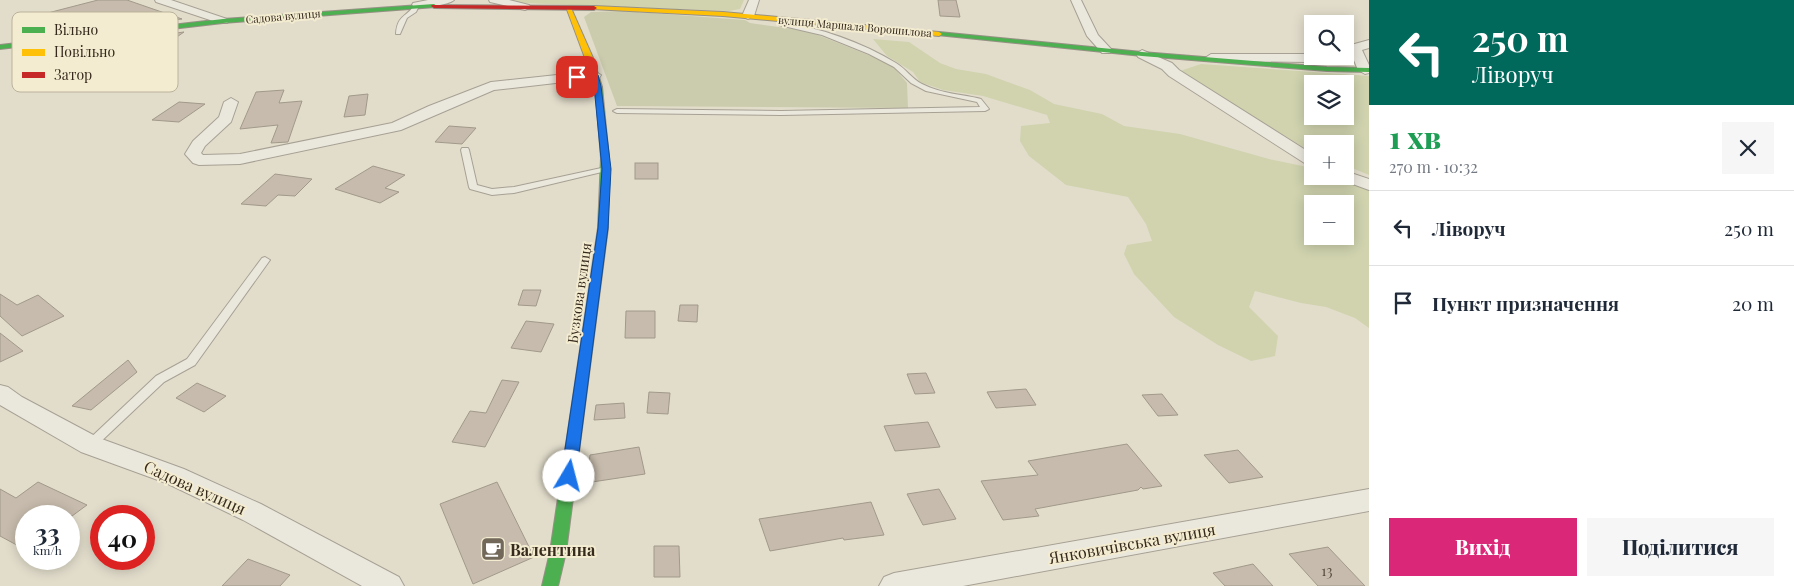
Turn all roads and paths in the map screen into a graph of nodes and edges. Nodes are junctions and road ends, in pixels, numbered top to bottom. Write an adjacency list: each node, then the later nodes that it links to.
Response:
1 (160, 0): 10 (street)
2 (449, 0): 6 (street)
3 (494, 0): 7 (street)
4 (754, 0): 9 (street)
5 (1076, 0): 14 (street)
6 (416, 6): 7 (street, Садова вулиця); 10 (street, Садова вулиця); 12 (lane)
7 (526, 7): 8 (street, Садова вулиця)
8 (568, 8): 9 (street, вулиця Маршала Ворошилова); 22 (street, Бузкова вулиця)
9 (752, 16): 14 (street, вулиця Маршала Ворошилова); 24 (lane)
10 (223, 20): 11 (street, Садова вулиця)
11 (178, 25)
12 (398, 33)
13 (1369, 44): 15 (street)
14 (1106, 50): 16 (street, вулиця Маршала Ворошилова)
15 (1354, 50)
16 (1142, 54): 18 (street, вулиця Маршала Ворошилова); 20 (street)
17 (1354, 57): 21 (street)
18 (1197, 58): 19 (street); 20 (street); 21 (street, вулиця Маршала Ворошилова)
19 (1304, 59)
20 (1167, 66): 26 (street)
21 (1367, 70)
22 (594, 75): 23 (street); 27 (street, Бузкова вулиця)
23 (231, 102)
24 (617, 111)
25 (465, 150): 27 (lane)
26 (1304, 156)
27 (606, 169): 35 (street, Бузкова вулиця)
28 (1354, 179): 29 (street)
29 (1369, 185)
30 (265, 260): 32 (lane)
31 (0, 393): 32 (street, Садова вулиця)
32 (90, 445): 34 (street, Садова вулиця)
33 (1369, 500): 36 (street, Янковичівська вулиця)
34 (389, 586)
35 (550, 586)
36 (894, 586)

